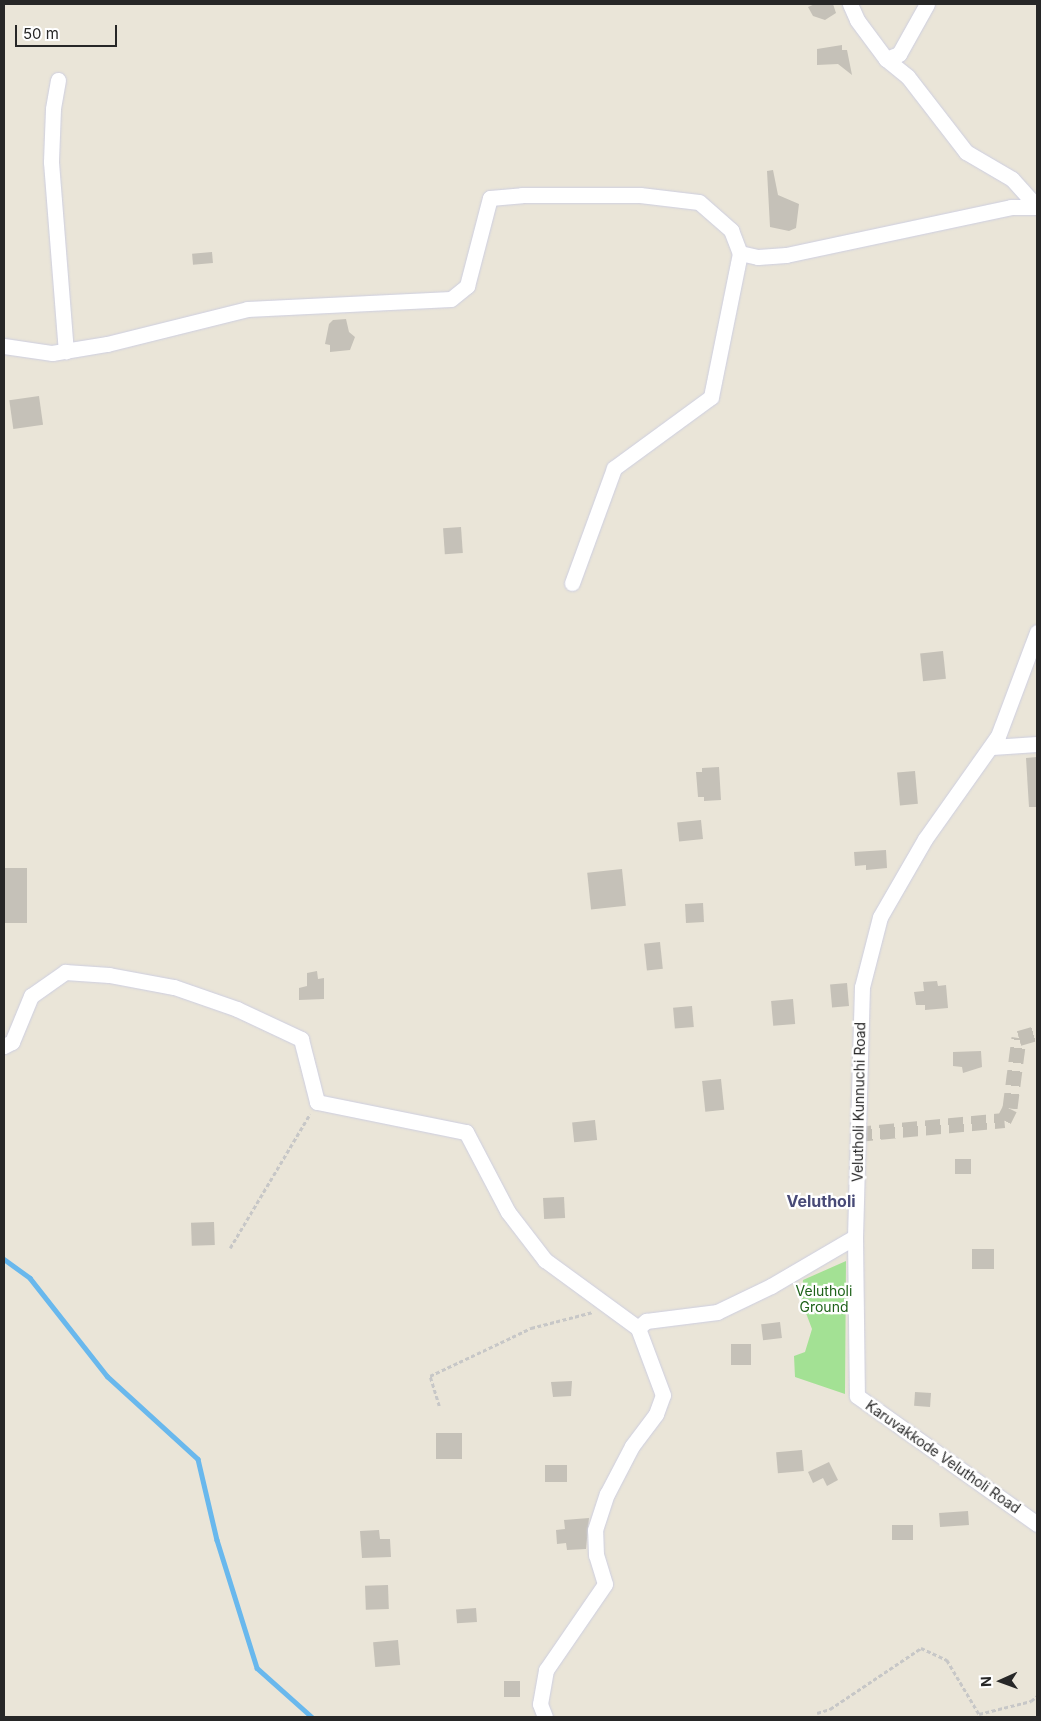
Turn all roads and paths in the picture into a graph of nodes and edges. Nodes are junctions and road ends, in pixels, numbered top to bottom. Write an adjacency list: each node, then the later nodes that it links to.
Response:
1 (850, 4): 3 (street)
2 (926, 4): 3 (street)
3 (886, 58): 5 (street)
4 (58, 80): 8 (street)
5 (1037, 207): 6 (street)
6 (740, 253): 8 (street); 9 (street)
7 (4, 346): 8 (street)
8 (66, 351)
9 (572, 583)
10 (1037, 632): 12 (street, Velutholi Kunnuchi Road)
11 (1037, 744): 12 (street)
12 (992, 747): 15 (street, Velutholi Kunnuchi Road)
13 (4, 1046): 14 (street)
14 (317, 1102): 16 (path); 17 (street)
15 (855, 1237): 18 (street); 20 (street, Karuvakkode Velutholi Road)
16 (230, 1248)
17 (609, 1308): 18 (street); 19 (path)
18 (638, 1328): 24 (street)
19 (439, 1406)
20 (1037, 1524)
21 (1037, 1696): 23 (path)
22 (817, 1712): 23 (path)
23 (979, 1716)
24 (546, 1717)

